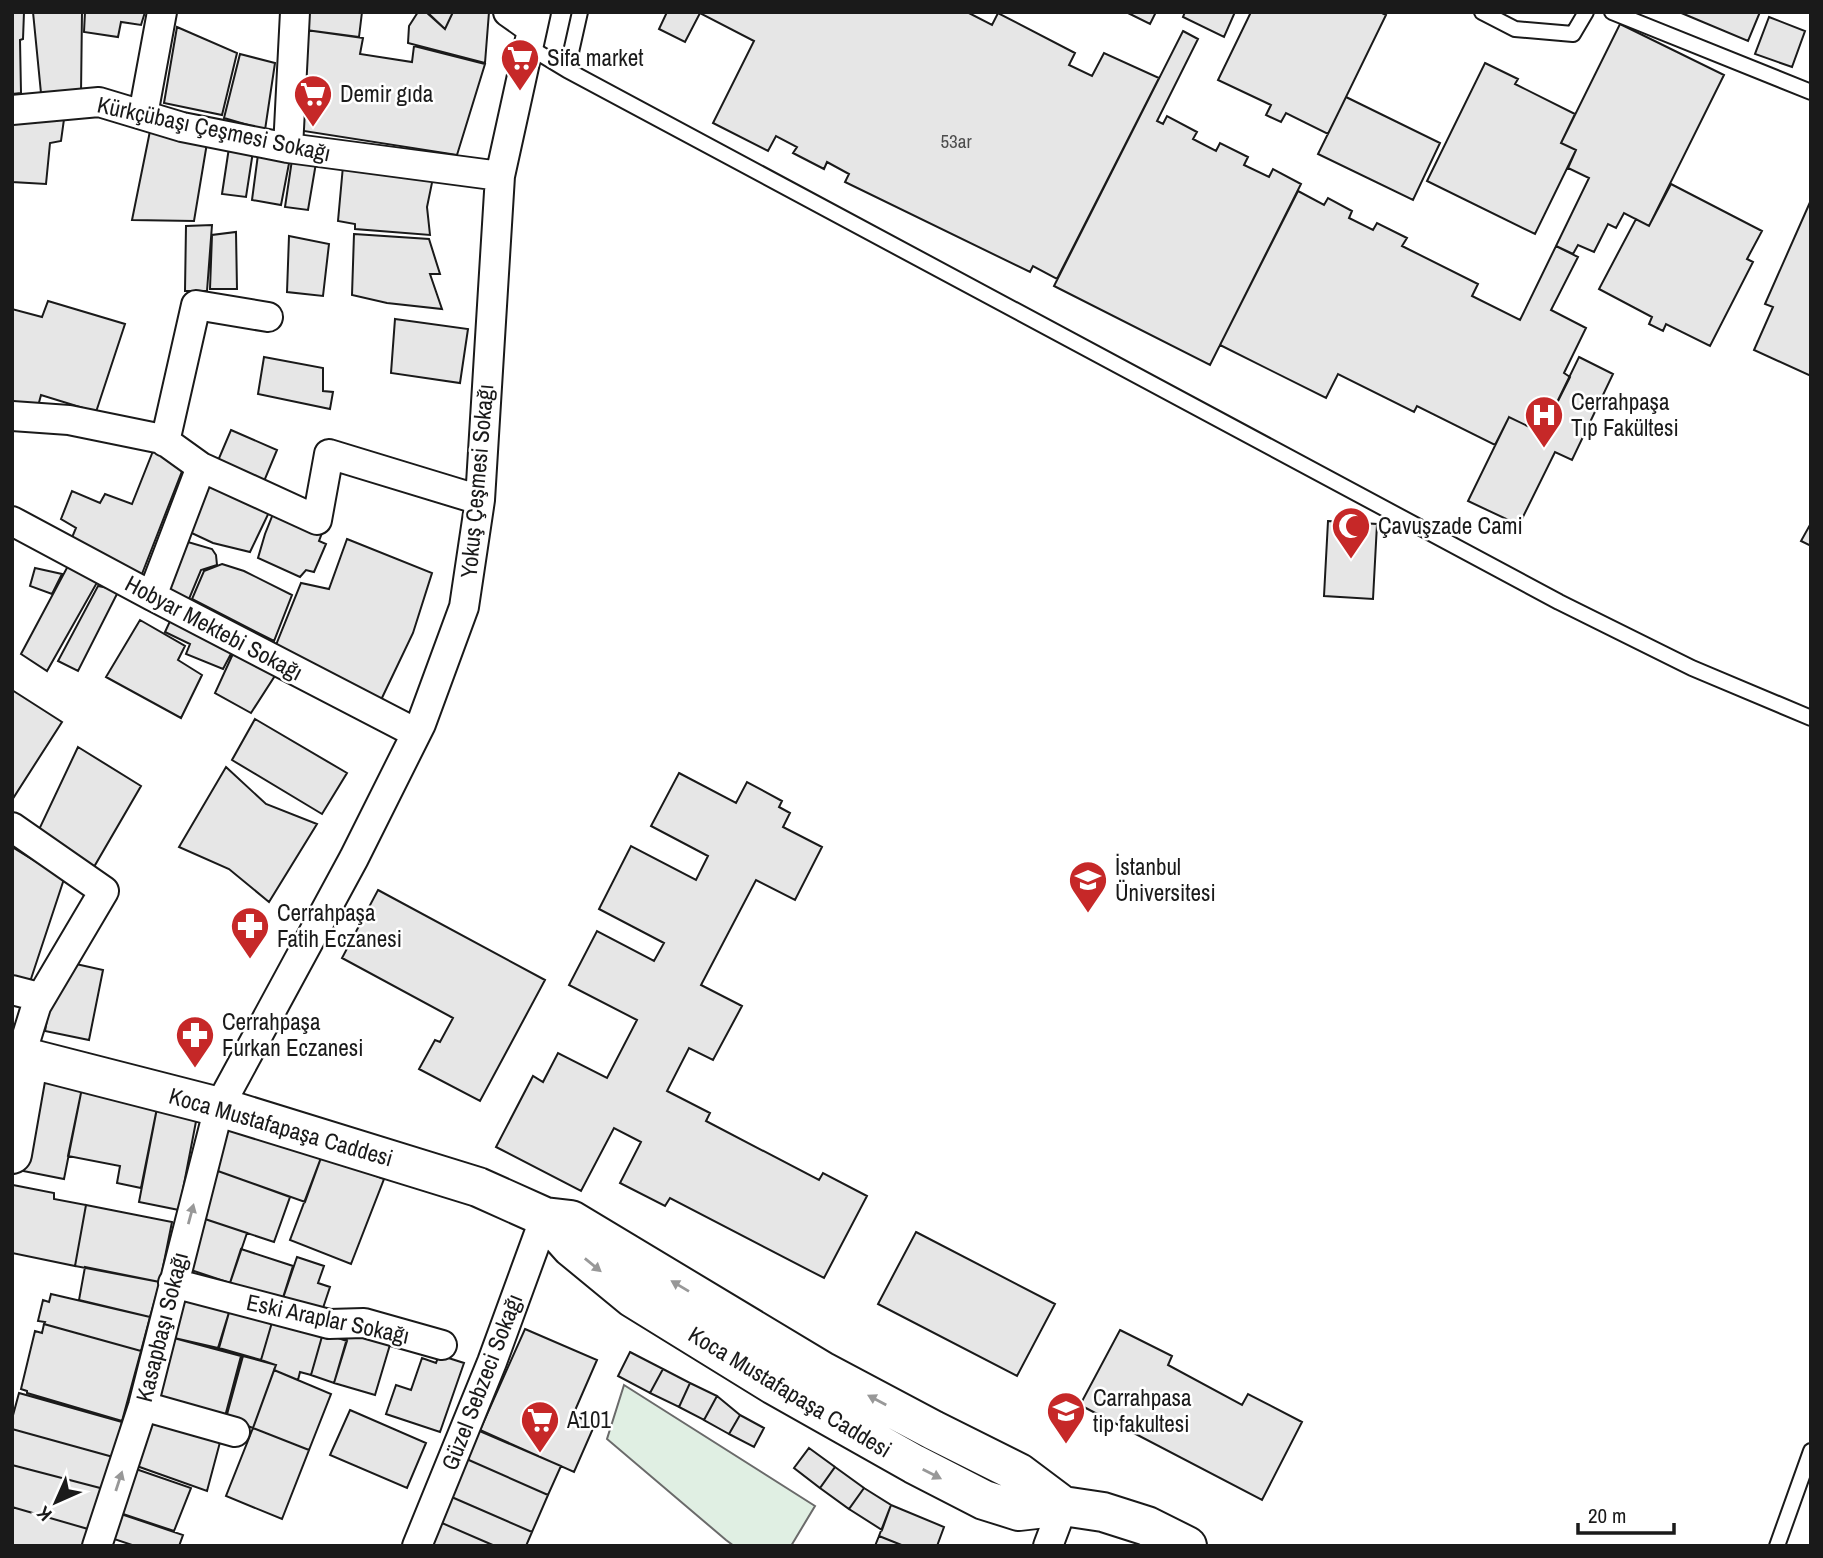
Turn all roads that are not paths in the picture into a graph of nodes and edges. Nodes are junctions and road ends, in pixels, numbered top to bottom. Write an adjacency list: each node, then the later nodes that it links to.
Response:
1 (162, 12): 12 (street)
2 (295, 12): 13 (street)
3 (508, 12): 8 (street)
4 (580, 12): 9 (lane)
5 (1482, 12): 6 (lane)
6 (1586, 12)
7 (1612, 12): 10 (lane)
8 (532, 29): 9 (lane); 14 (street, Yokuş Çeşmesi Sokağı)
9 (567, 70): 22 (lane)
10 (1811, 92)
11 (12, 110): 12 (street, Kürkçübaşı Çeşmesi Sokağı)
12 (143, 115): 13 (street, Kürkçübaşı Çeşmesi Sokağı)
13 (288, 148): 14 (street, Kürkçübaşı Çeşmesi Sokağı)
14 (500, 176): 19 (street, Yokuş Çeşmesi Sokağı)
15 (268, 317): 17 (street)
16 (12, 416): 17 (street)
17 (165, 442): 18 (street)
18 (201, 467): 19 (street); 21 (street)
19 (480, 500): 23 (street, Yokuş Çeşmesi Sokağı)
20 (12, 521): 21 (street, Hobyar Mektebi Sokağı)
21 (152, 596): 23 (street, Hobyar Mektebi Sokağı)
22 (1811, 718)
23 (416, 733): 28 (street, Yokuş Çeşmesi Sokağı)
24 (12, 827): 26 (street)
25 (12, 990): 26 (street)
26 (36, 1006): 27 (street)
27 (21, 1055): 28 (street, Koca Mustafapaşa Caddesi); 29 (street)
28 (219, 1107): 30 (street, Koca Mustafapaşa Caddesi); 31 (street, Kasapbaşı Sokağı, one-way to 28)
29 (12, 1154)
30 (545, 1217): 36 (street, Koca Mustafapaşa Caddesi); 38 (street, Güzel Sebzeci Sokağı)
31 (173, 1283): 32 (street, Eski Araplar Sokağı); 33 (street, Kasapbaşı Sokağı)
32 (442, 1345)
33 (143, 1406): 34 (street); 37 (street, Kasapbaşı Sokağı, one-way to 33)
34 (235, 1432)
35 (1811, 1451): 41 (lane)
36 (1063, 1506): 39 (street); 40 (street, Koca Mustafapaşa Caddesi)
37 (97, 1546)
38 (416, 1546)
39 (1048, 1546)
40 (1187, 1546)
41 (1777, 1546)

